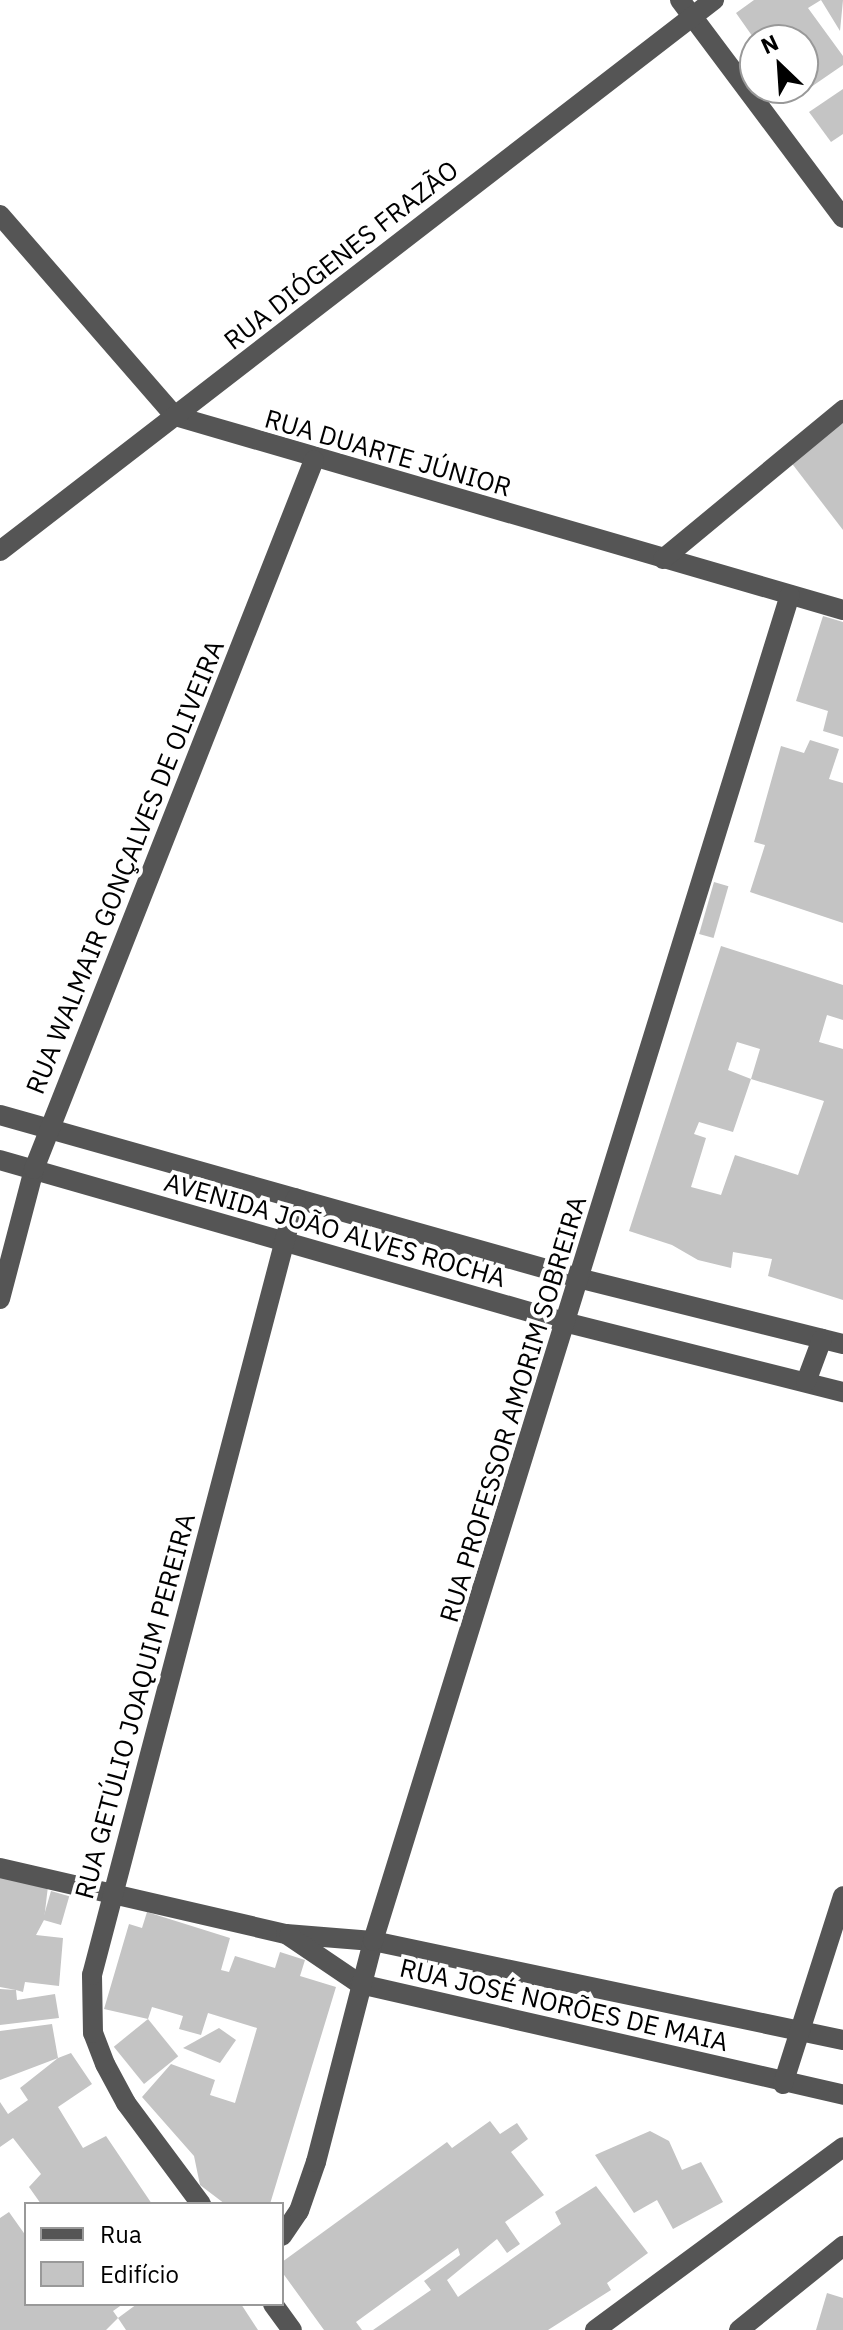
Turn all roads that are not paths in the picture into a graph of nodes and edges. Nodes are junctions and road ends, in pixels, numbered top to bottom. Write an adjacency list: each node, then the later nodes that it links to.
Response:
1 (714, 0): 2 (street, RUA DIÓGENES FRAZÃO)
2 (685, 8): 4 (street); 6 (street, RUA DIÓGENES FRAZÃO)
3 (0, 215): 6 (street)
4 (843, 218)
5 (843, 410): 9 (street)
6 (175, 416): 7 (street, RUA DUARTE JÚNIOR); 8 (street, RUA DIÓGENES FRAZÃO)
7 (314, 460): 9 (street, RUA DUARTE JÚNIOR); 13 (street, RUA WALMAIR GONÇALVES DE OLIVEIRA)
8 (0, 551)
9 (663, 559): 10 (street, RUA DUARTE JÚNIOR)
10 (790, 595): 11 (street, RUA DUARTE JÚNIOR); 18 (street, RUA PROFESSOR AMORIM SOBREIRA)
11 (843, 610)
12 (0, 1115): 13 (street, AVENIDA JOÃO ALVES ROCHA)
13 (49, 1129): 15 (street, RUA WALMAIR GONÇALVES DE OLIVEIRA); 16 (street, AVENIDA JOÃO ALVES ROCHA)
14 (3, 1167): 15 (street, AVENIDA JOÃO ALVES ROCHA)
15 (34, 1169): 17 (street, AVENIDA JOÃO ALVES ROCHA); 19 (street, RUA WALMAIR GONÇALVES DE OLIVEIRA)
16 (296, 1198): 17 (street, RUA GETÚLIO JOAQUIM PEREIRA); 18 (street, AVENIDA JOÃO ALVES ROCHA)
17 (284, 1244): 20 (street, AVENIDA JOÃO ALVES ROCHA); 27 (street, RUA GETÚLIO JOAQUIM PEREIRA)
18 (582, 1279): 20 (street, RUA PROFESSOR AMORIM SOBREIRA); 21 (street, AVENIDA JOÃO ALVES ROCHA)
19 (0, 1299)
20 (568, 1323): 23 (street, AVENIDA JOÃO ALVES ROCHA); 29 (street, RUA PROFESSOR AMORIM SOBREIRA)
21 (822, 1339): 22 (street, AVENIDA JOÃO ALVES ROCHA); 23 (street)
22 (843, 1344)
23 (806, 1382): 24 (street, AVENIDA JOÃO ALVES ROCHA)
24 (843, 1392)
25 (0, 1868): 27 (street, RUA JOSÉ NORÕES DE MAIA)
26 (843, 1896): 31 (street)
27 (113, 1898): 28 (street, RUA JOSÉ NORÕES DE MAIA); 36 (street, RUA GETÚLIO JOAQUIM PEREIRA)
28 (286, 1934): 29 (street, RUA JOSÉ NORÕES DE MAIA); 30 (street, RUA JOSÉ NORÕES DE MAIA)
29 (373, 1941): 30 (street, RUA PROFESSOR AMORIM SOBREIRA); 31 (street, RUA JOSÉ NORÕES DE MAIA)
30 (360, 1984): 33 (street, RUA JOSÉ NORÕES DE MAIA); 37 (street, RUA PROFESSOR AMORIM SOBREIRA)
31 (800, 2030): 32 (street, RUA JOSÉ NORÕES DE MAIA); 33 (street)
32 (843, 2040)
33 (783, 2084): 34 (street, RUA JOSÉ NORÕES DE MAIA)
34 (843, 2095)
35 (843, 2147): 41 (street)
36 (200, 2202)
37 (284, 2233)
38 (843, 2246): 42 (street)
39 (274, 2306): 40 (street)
40 (292, 2330)
41 (595, 2330)
42 (739, 2330)

